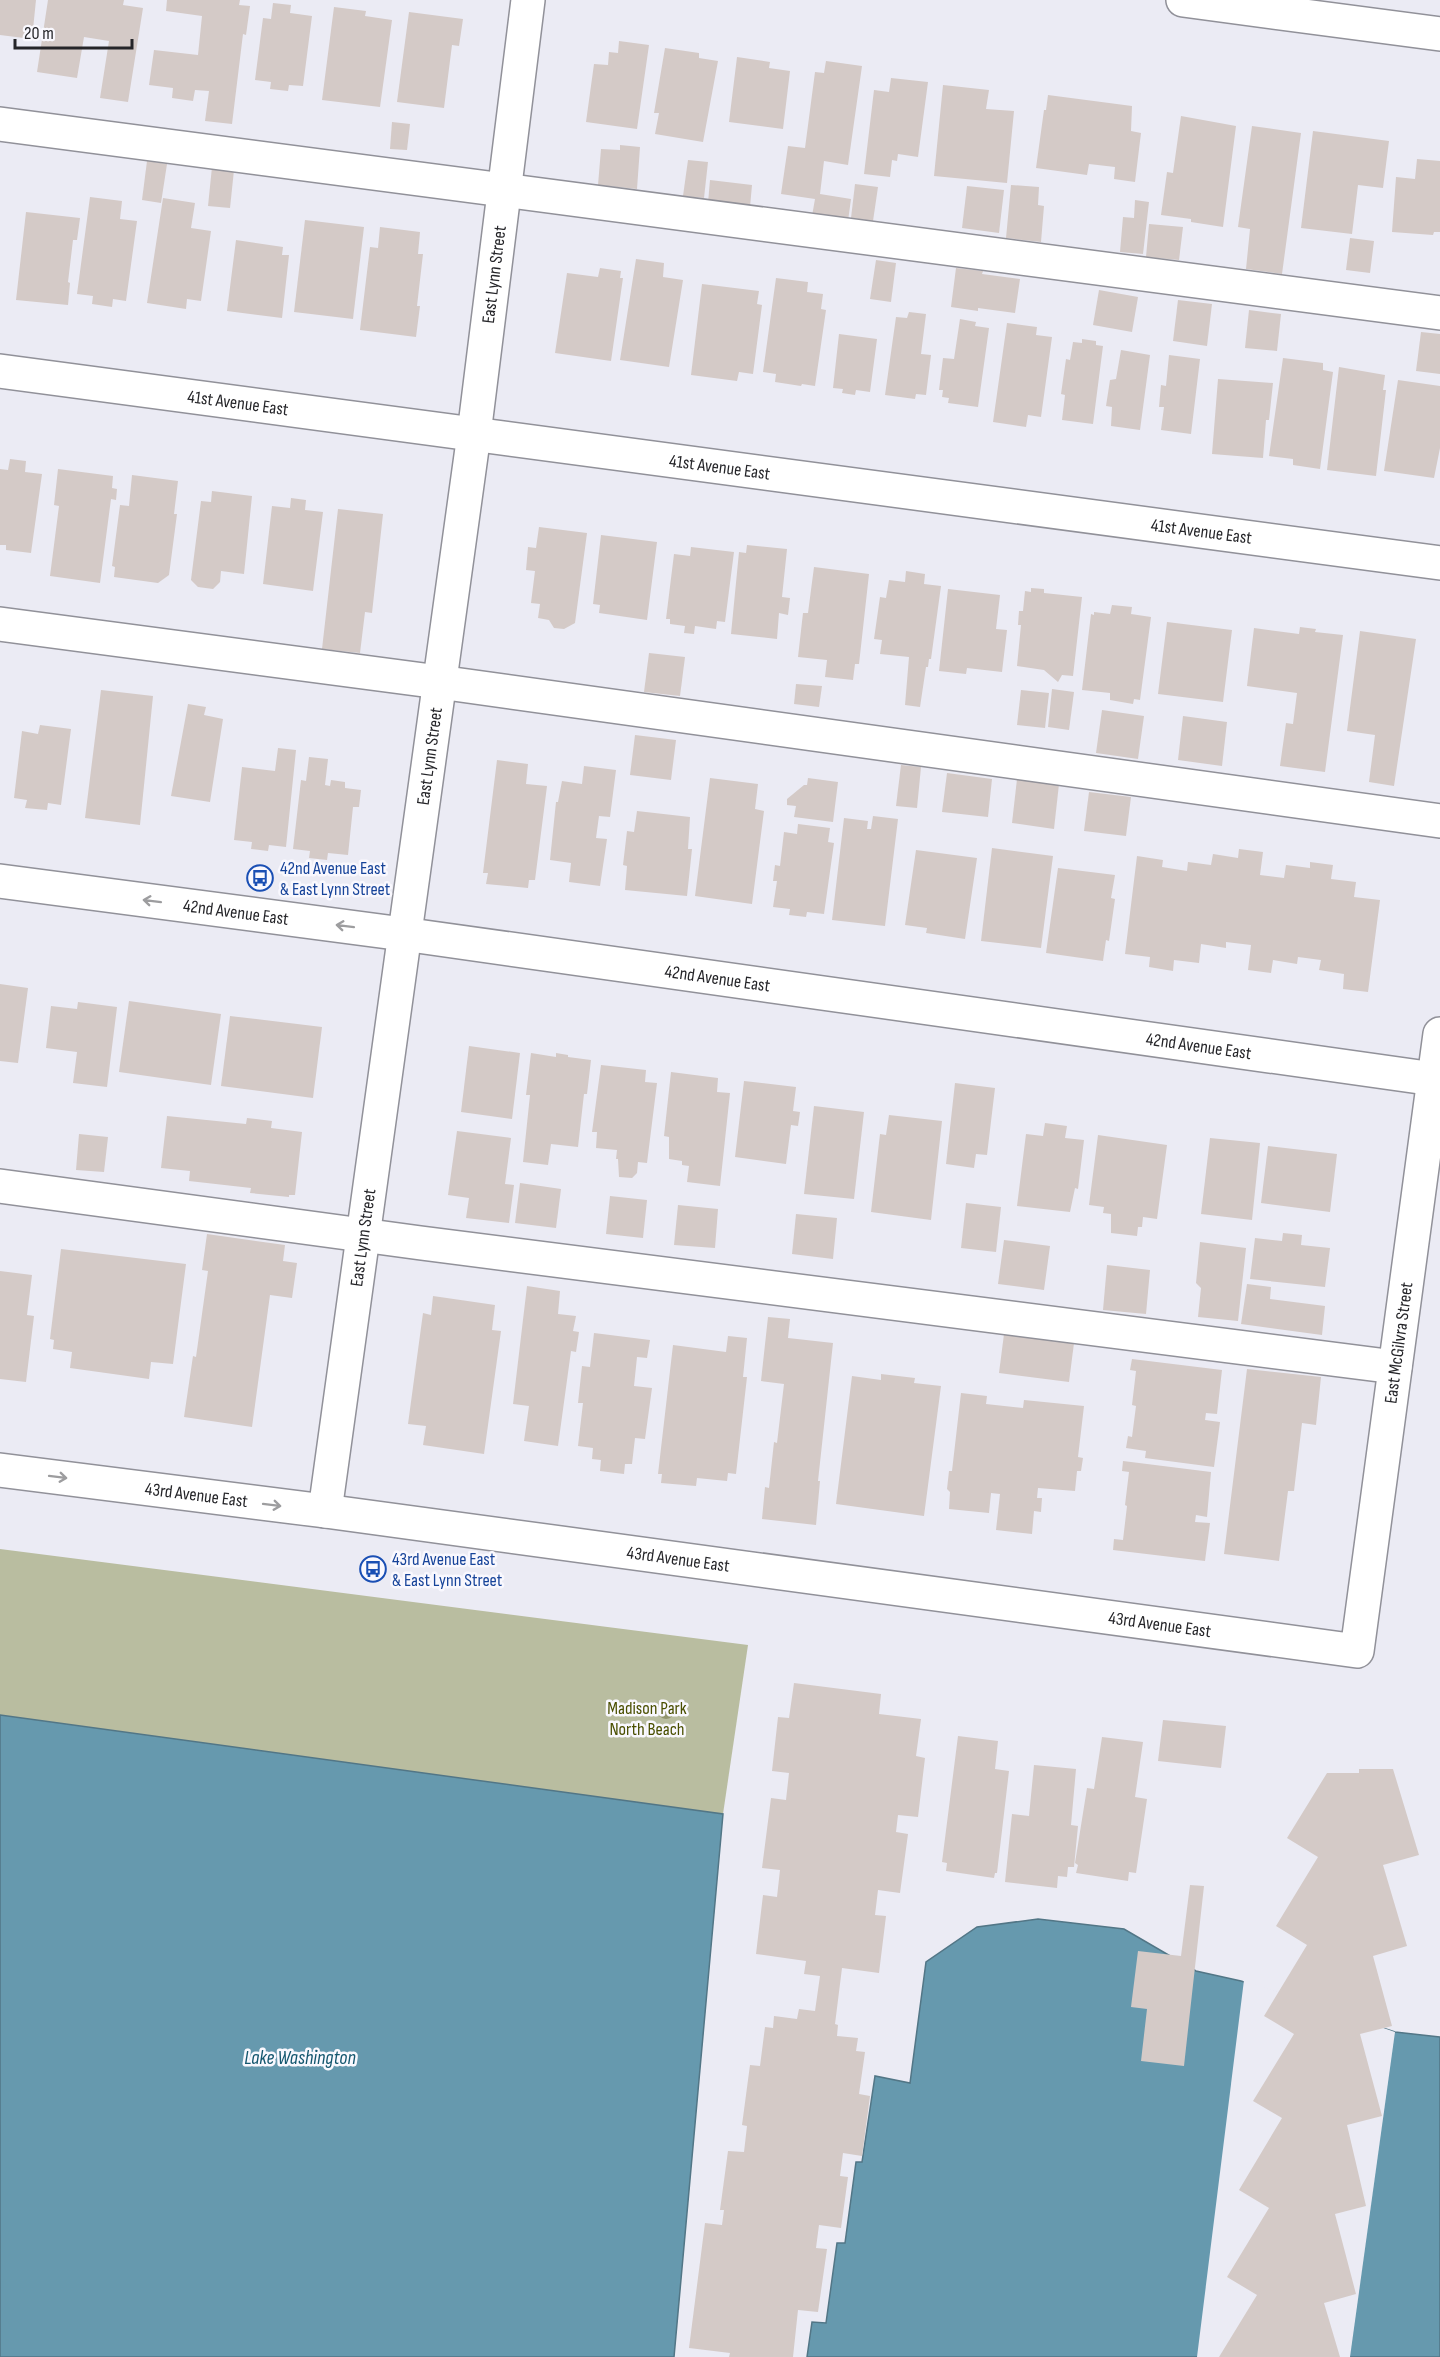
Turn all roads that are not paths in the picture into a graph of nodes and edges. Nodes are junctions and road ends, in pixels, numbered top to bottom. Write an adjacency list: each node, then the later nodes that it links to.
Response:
1 (528, 0): 5 (street, East Lynn Street)
2 (1183, 0): 3 (street)
3 (1440, 34)
4 (0, 124): 5 (street)
5 (504, 190): 6 (street); 8 (street, East Lynn Street)
6 (1440, 313)
7 (0, 371): 8 (street, 41st Avenue East)
8 (474, 434): 9 (street, 41st Avenue East); 11 (street, East Lynn Street)
9 (1440, 564)
10 (0, 624): 11 (street)
11 (439, 682): 12 (street); 14 (street, East Lynn Street)
12 (1440, 821)
13 (0, 881): 14 (street, 42nd Avenue East, one-way to 13)
14 (403, 934): 16 (street, 42nd Avenue East); 18 (street, East Lynn Street)
15 (1440, 1034): 16 (street, East McGilvra Street)
16 (1434, 1079): 19 (street, East McGilvra Street)
17 (0, 1186): 18 (street)
18 (362, 1235): 19 (street); 21 (street, East Lynn Street)
19 (1395, 1366): 22 (street, East McGilvra Street)
20 (0, 1470): 21 (street, 43rd Avenue East, one-way to 21)
21 (325, 1511): 22 (street, 43rd Avenue East)
22 (1357, 1651)

